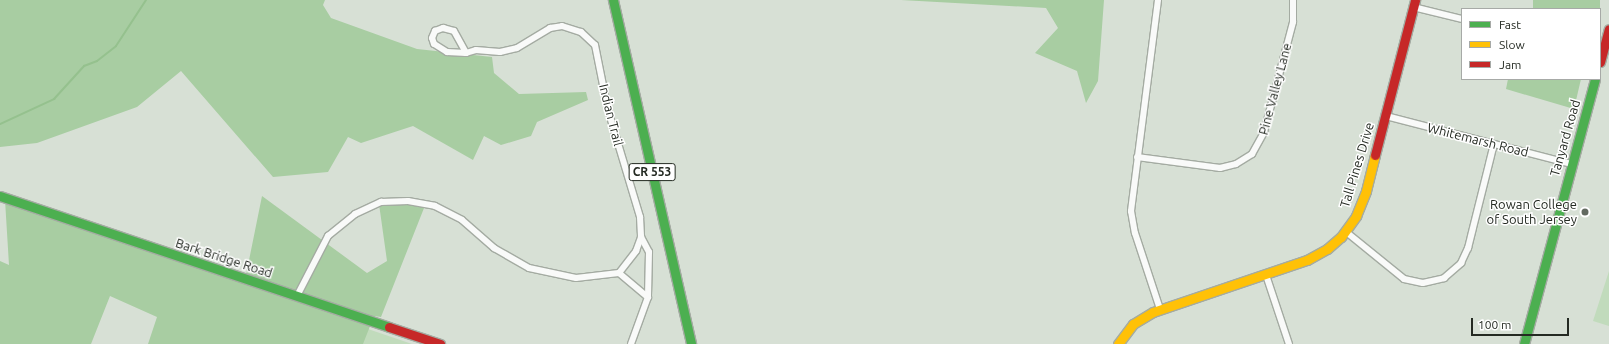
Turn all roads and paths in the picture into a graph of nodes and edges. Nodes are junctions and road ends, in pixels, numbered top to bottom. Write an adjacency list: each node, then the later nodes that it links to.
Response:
1 (613, 0): 24 (street, CR 553)
2 (1158, 0): 12 (street)
3 (1294, 0): 12 (street, Pine Valley Lane)
4 (1414, 4): 5 (street); 10 (street, Tall Pines Drive)
5 (1461, 19)
6 (1609, 29): 8 (street)
7 (466, 53): 7 (street, Indian Trail); 16 (street, Indian Trail)
8 (1601, 58)
9 (1595, 80): 13 (street, Tanyard Road)
10 (1386, 116): 11 (street, Whitemarsh Road); 15 (street, Tall Pines Drive)
11 (1494, 144): 13 (street, Whitemarsh Road); 15 (street)
12 (1137, 157): 21 (street)
13 (1571, 164): 27 (street, Tanyard Road)
14 (0, 196): 19 (street, Bark Bridge Road)
15 (1345, 231): 18 (street, Tall Pines Drive)
16 (642, 237): 17 (street); 20 (street, Indian Trail)
17 (619, 273): 19 (street); 20 (street)
18 (1266, 275): 21 (street, Tall Pines Drive); 26 (street)
19 (297, 296): 22 (street, Bark Bridge Road)
20 (648, 297): 23 (street, Indian Trail)
21 (1160, 309): 25 (street, Tall Pines Drive)
22 (440, 344)
23 (631, 344)
24 (691, 344)
25 (1118, 344)
26 (1289, 344)
27 (1524, 344)

